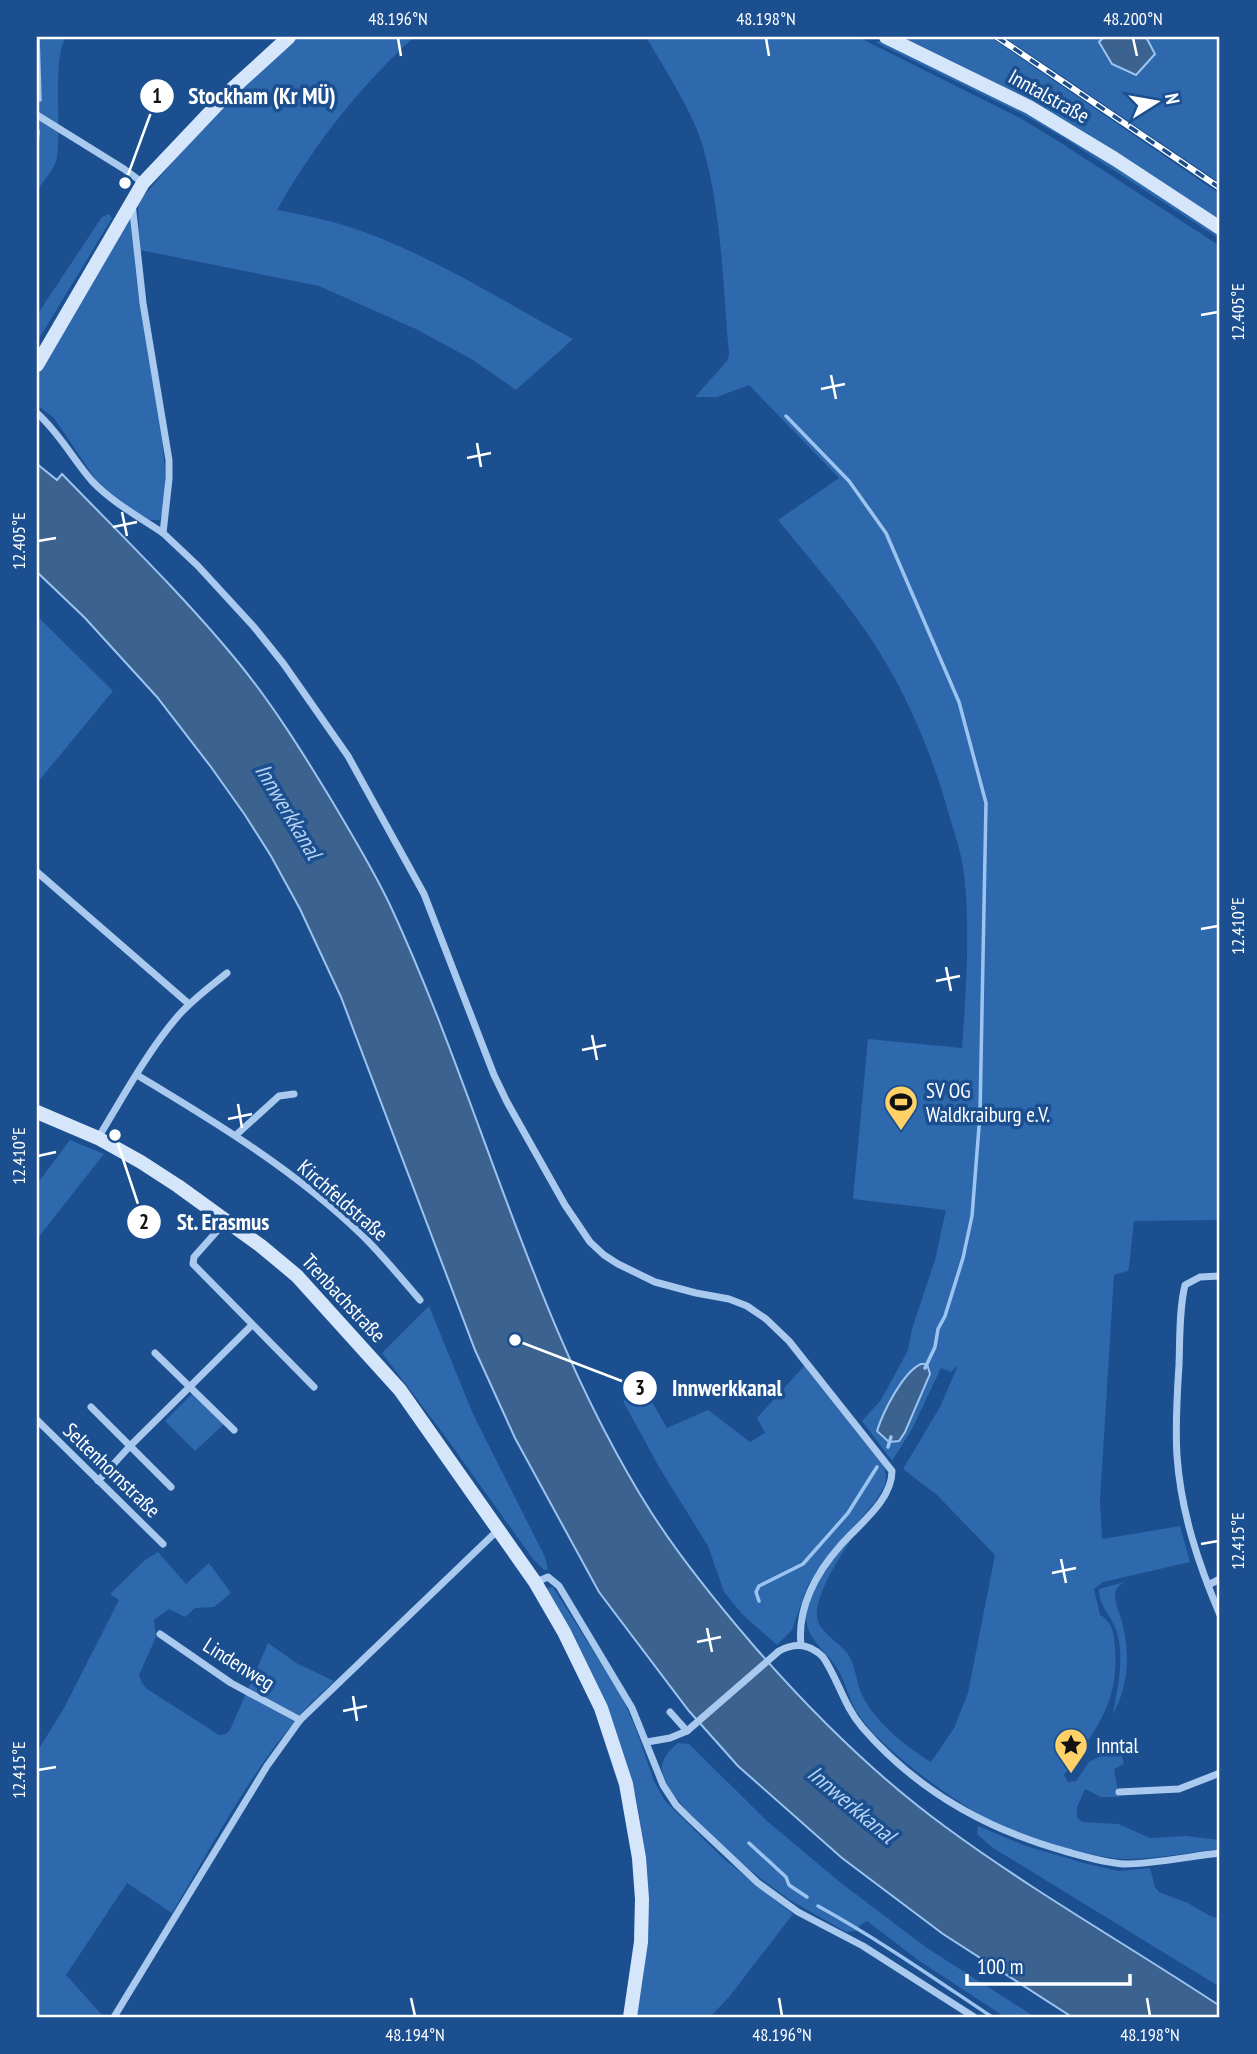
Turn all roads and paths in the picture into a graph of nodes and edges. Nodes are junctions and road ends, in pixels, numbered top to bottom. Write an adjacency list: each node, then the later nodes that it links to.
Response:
1 (289, 37): 4 (street)
2 (886, 37): 6 (street, Inntalstraße)
3 (37, 115): 4 (street)
4 (143, 183): 5 (street)
5 (132, 199): 7 (street); 9 (street)
6 (1220, 228)
7 (37, 365)
8 (37, 413): 9 (street)
9 (163, 533): 38 (street)
10 (37, 872): 12 (street)
11 (227, 973): 12 (street)
12 (189, 1004): 13 (street)
13 (137, 1075): 16 (street, Kirchfeldstraße); 17 (street)
14 (294, 1094): 16 (street)
15 (37, 1112): 17 (street, Trenbachstraße)
16 (236, 1135): 20 (street, Kirchfeldstraße)
17 (98, 1138): 18 (street, Trenbachstraße)
18 (226, 1221): 21 (street); 31 (street, Trenbachstraße)
19 (1220, 1276): 35 (street)
20 (419, 1300)
21 (252, 1325): 23 (street); 24 (street)
22 (155, 1353): 23 (street)
23 (191, 1387): 27 (street); 28 (street)
24 (314, 1387)
25 (91, 1407): 28 (street)
26 (37, 1420): 29 (street, Seltenhornstraße)
27 (234, 1430)
28 (130, 1446): 29 (street); 30 (street)
29 (98, 1480): 32 (street, Seltenhornstraße)
30 (171, 1487)
31 (498, 1529): 34 (street, Trenbachstraße); 40 (street)
32 (163, 1544)
33 (1220, 1579): 35 (street)
34 (535, 1583): 42 (street); 47 (street, Trenbachstraße)
35 (1208, 1585): 36 (street)
36 (1220, 1615)
37 (160, 1634): 40 (street, Lindenweg)
38 (801, 1645): 41 (street); 45 (street)
39 (670, 1712): 41 (street)
40 (300, 1720): 46 (street)
41 (690, 1729): 42 (street)
42 (647, 1742): 48 (street)
43 (1220, 1773): 44 (street)
44 (1119, 1792)
45 (1220, 1853)
46 (114, 2017)
47 (630, 2017)
48 (974, 2017)

